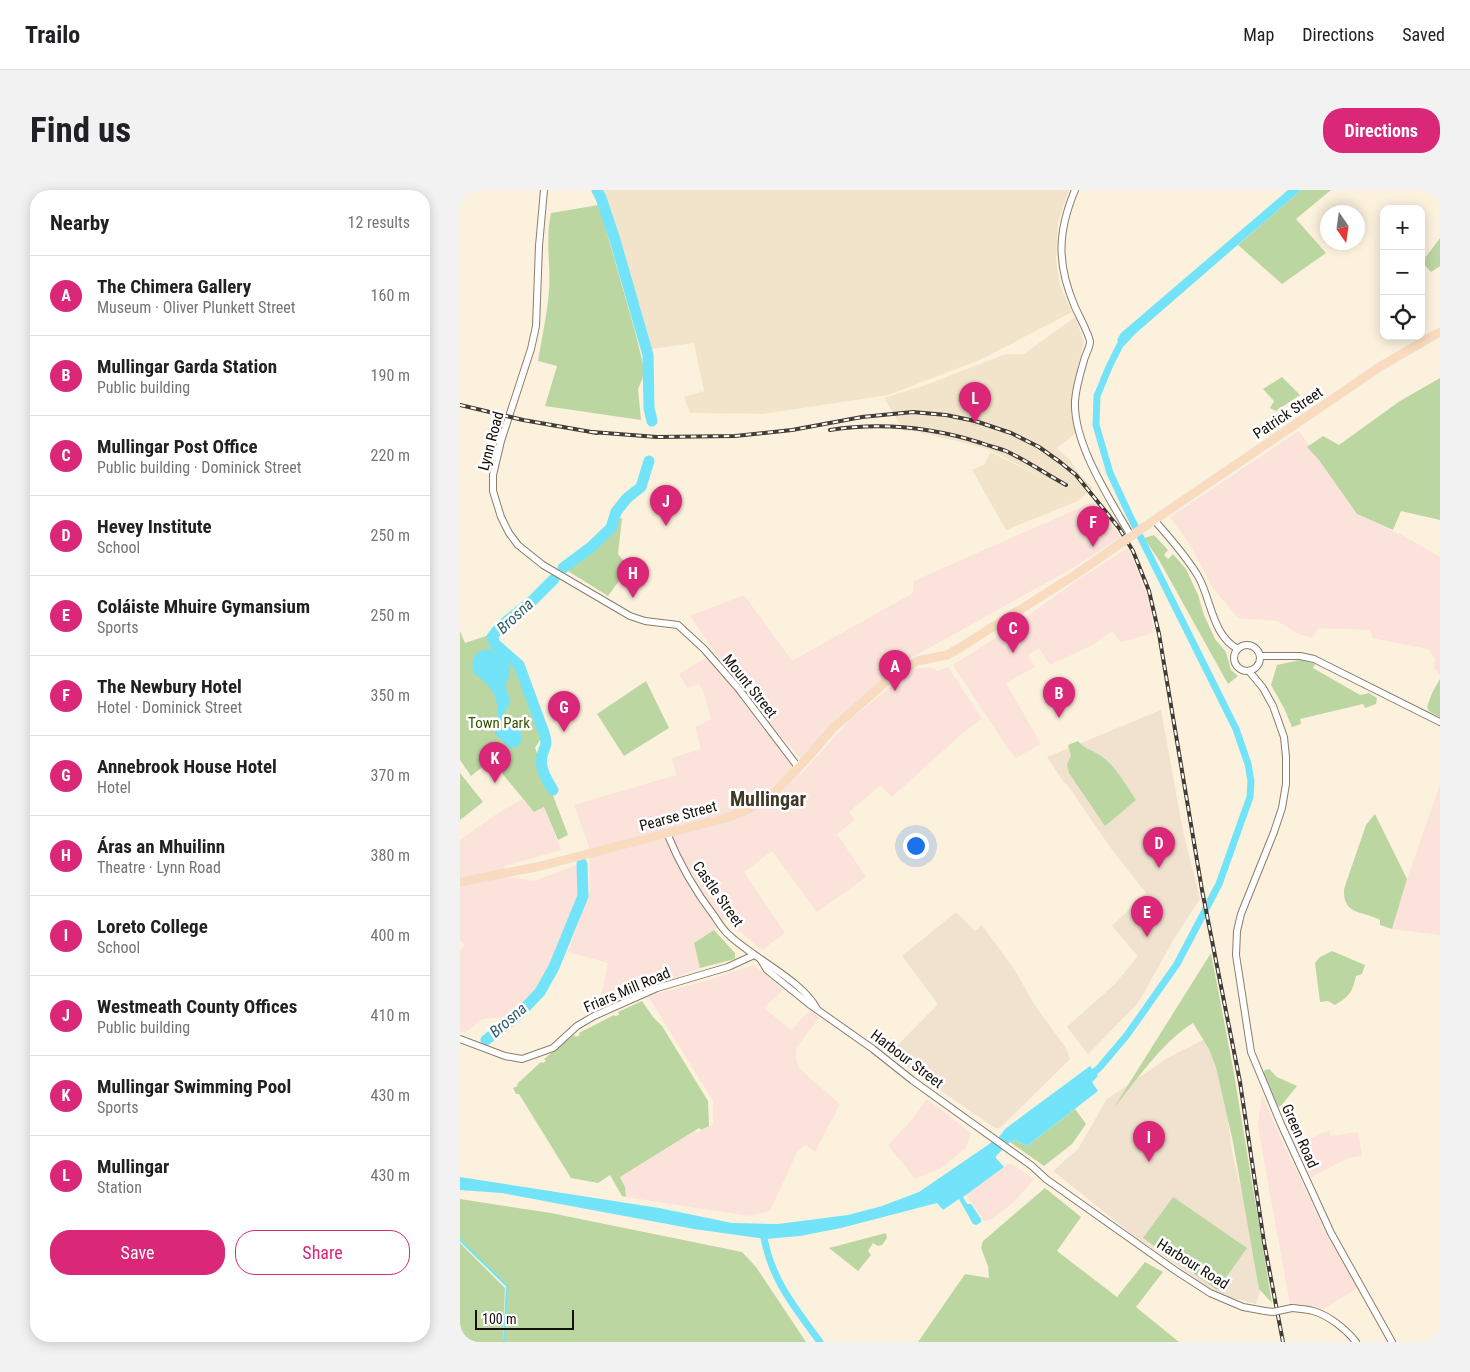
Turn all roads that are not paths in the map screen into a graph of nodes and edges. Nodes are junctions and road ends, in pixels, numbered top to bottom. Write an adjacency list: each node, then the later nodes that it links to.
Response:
1 (544, 190): 6 (street, Lynn Road)
2 (1075, 190): 5 (street)
3 (1440, 332): 4 (main road, Patrick Street)
4 (1155, 520): 5 (main road, Patrick Street); 7 (street)
5 (1128, 538): 8 (main road, Patrick Street)
6 (678, 625): 12 (street, Mount Street)
7 (1238, 649): 9 (street); 10 (street)
8 (948, 655): 12 (main road, Pearse Street)
9 (1260, 656): 10 (street); 11 (street)
10 (1249, 671): 20 (street, Green Road)
11 (1440, 722)
12 (798, 767): 13 (main road, Pearse Street)
13 (667, 833): 14 (main road, Pearse Street); 15 (street, Castle Street)
14 (460, 882)
15 (754, 955): 16 (street, Castle Street); 17 (street, Friars Mill Road)
16 (761, 960): 18 (street, Harbour Street)
17 (460, 1039)
18 (1032, 1166): 19 (street, Harbour Road, bridge)
19 (1356, 1342)
20 (1392, 1342)

